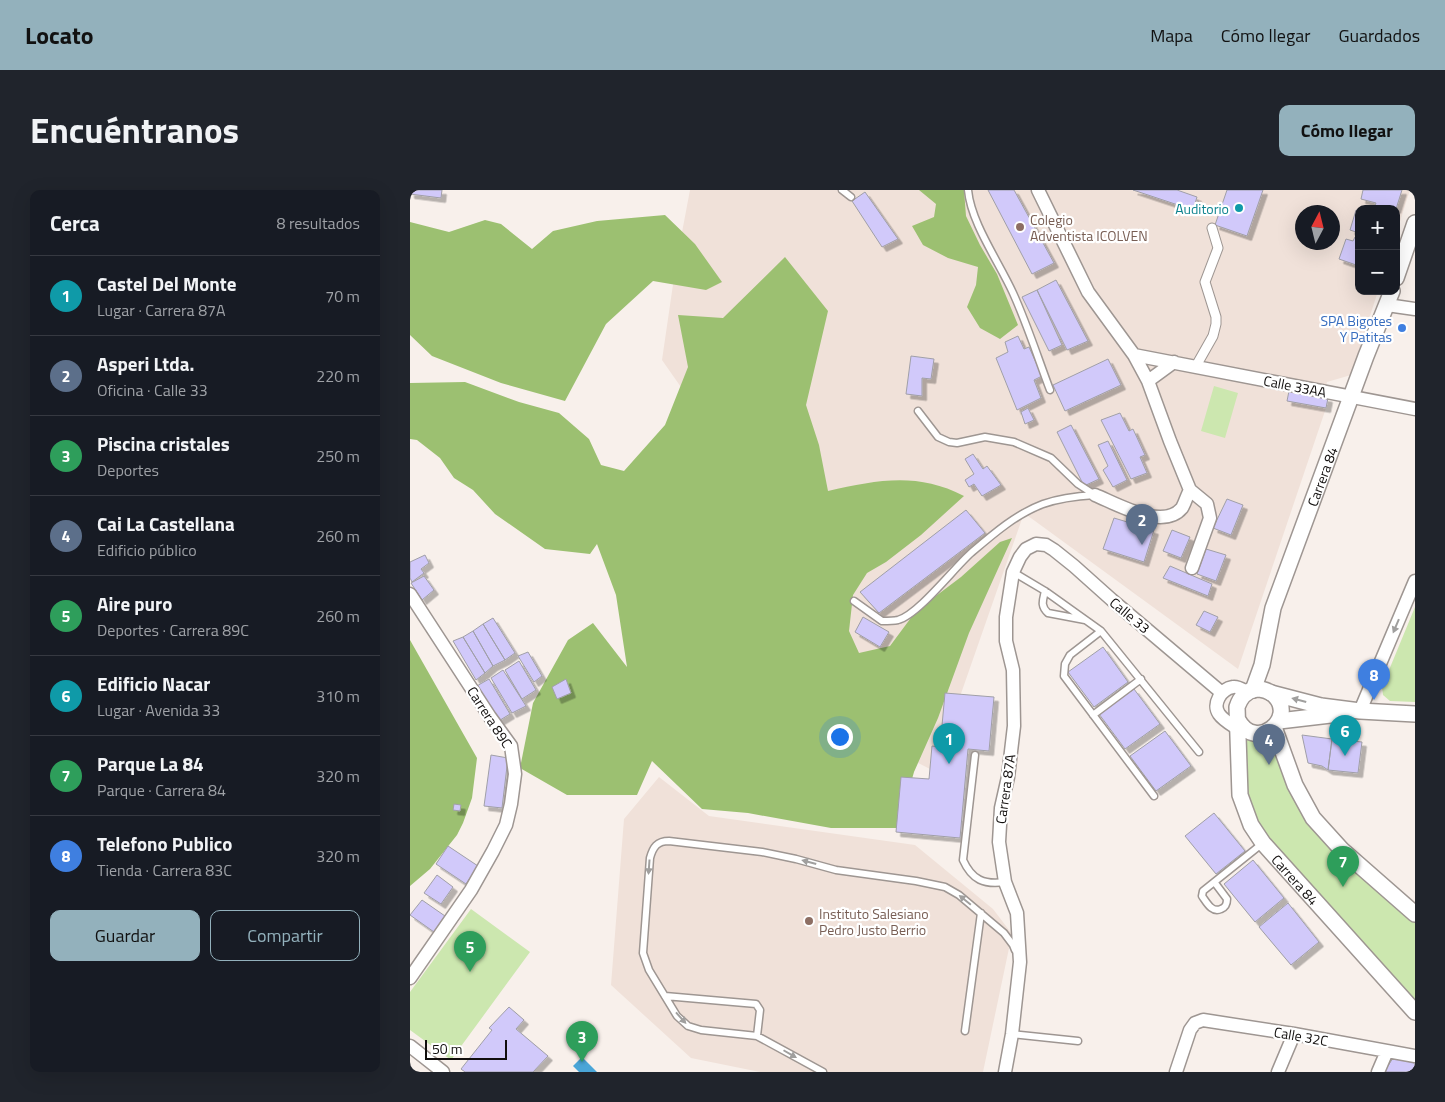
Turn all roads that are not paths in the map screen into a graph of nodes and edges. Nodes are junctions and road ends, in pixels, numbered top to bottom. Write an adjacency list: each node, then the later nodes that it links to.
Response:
1 (842, 190): 4 (lane)
2 (968, 190): 14 (lane)
3 (1038, 190): 10 (street)
4 (851, 197)
5 (1415, 223): 7 (street)
6 (1212, 228): 12 (street)
7 (1400, 266)
8 (1389, 298): 9 (street); 15 (street, Carrera 84)
9 (1415, 309)
10 (1134, 356): 11 (street, Calle 33AA); 13 (street)
11 (1174, 362): 12 (street, Calle 33AA); 13 (street)
12 (1196, 366): 15 (street, Calle 33AA)
13 (1148, 382): 18 (street)
14 (1050, 390)
15 (1352, 397): 16 (street, Calle 33AA); 30 (street, Carrera 84)
16 (1415, 409)
17 (918, 411): 19 (lane)
18 (1190, 490): 19 (street); 21 (street)
19 (1096, 495): 26 (lane)
20 (1036, 544): 22 (street, Carrera 87A); 31 (street, Calle 33)
21 (1192, 568)
22 (1013, 572): 24 (lane); 41 (street, Carrera 87A)
23 (1415, 581): 32 (street, one-way to 32)
24 (1045, 591): 27 (lane); 27 (lane)
25 (410, 594): 46 (street, Carrera 89C)
26 (854, 601)
27 (1086, 620): 28 (lane)
28 (1101, 631): 29 (lane); 34 (lane)
29 (1141, 679): 34 (lane); 37 (lane)
30 (1259, 691): 31 (street); 32 (street, one-way to 30); 35 (street); 36 (street)
31 (1222, 693): 35 (street)
32 (1360, 711): 33 (street); 36 (street)
33 (1415, 714)
34 (1093, 715): 39 (lane)
35 (1238, 724): 36 (street); 40 (street, Carrera 84)
36 (1277, 724): 44 (street)
37 (1199, 752)
38 (975, 755): 41 (lane)
39 (1154, 796)
40 (1263, 843): 42 (lane); 48 (street, Carrera 84)
41 (1005, 882): 45 (street, Carrera 87A)
42 (1215, 883): 42 (lane)
43 (981, 913): 45 (lane); 47 (lane, one-way to 47); 49 (lane)
44 (1415, 914)
45 (1020, 962): 50 (street, Carrera 87A)
46 (410, 978)
47 (665, 996): 52 (lane, one-way to 52); 52 (lane)
48 (1415, 1012)
49 (966, 1031)
50 (1012, 1034): 53 (lane); 59 (street, Carrera 87A)
51 (1294, 1034): 55 (street, Calle 32C); 60 (street, Calle 32C); 61 (street)
52 (757, 1036): 58 (lane, one-way to 58)
53 (1078, 1041)
54 (410, 1046): 57 (street)
55 (1387, 1051): 56 (street, Calle 32C); 62 (street)
56 (1415, 1056)
57 (443, 1072)
58 (822, 1072)
59 (1005, 1072)
60 (1176, 1072)
61 (1278, 1072)
62 (1378, 1072)

